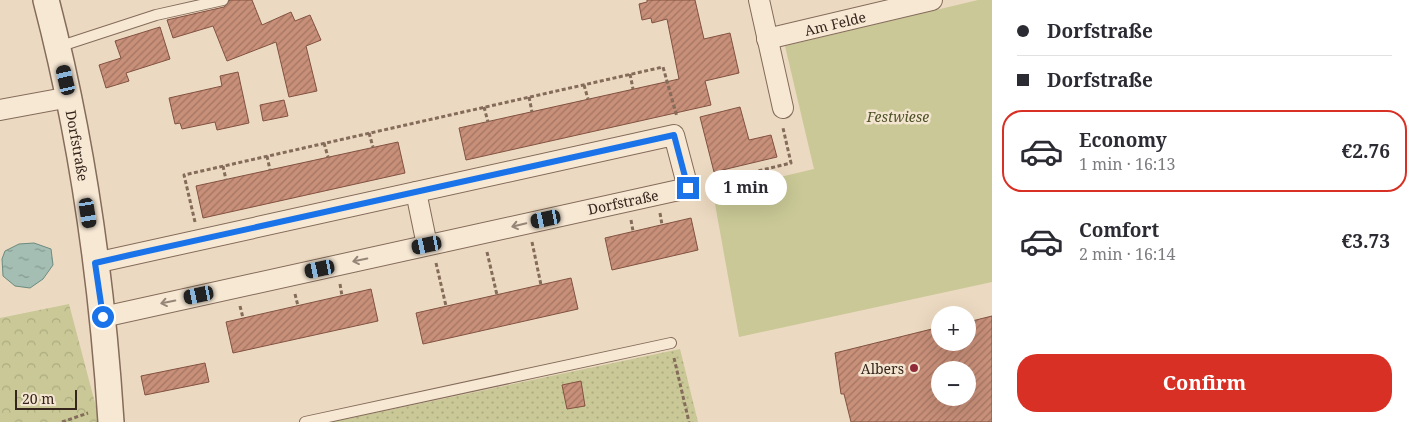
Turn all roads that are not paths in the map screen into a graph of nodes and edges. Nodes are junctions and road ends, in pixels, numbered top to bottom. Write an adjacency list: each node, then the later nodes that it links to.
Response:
1 (46, 0): 6 (street, Dorfstraße)
2 (223, 0): 6 (lane)
3 (759, 0): 5 (street)
4 (932, 0): 5 (street, Am Felde)
5 (767, 39): 8 (street)
6 (58, 47): 7 (street, Dorfstraße)
7 (70, 97): 9 (street); 12 (street, Dorfstraße)
8 (782, 108)
9 (0, 110)
10 (416, 192): 11 (street); 11 (street, Dorfstraße, one-way to 11); 12 (street)
11 (430, 244): 13 (street, Dorfstraße, one-way to 13)
12 (95, 263): 13 (street, Dorfstraße)
13 (103, 317): 15 (street, Dorfstraße)
14 (671, 343): 16 (lane)
15 (111, 422)
16 (305, 422)

